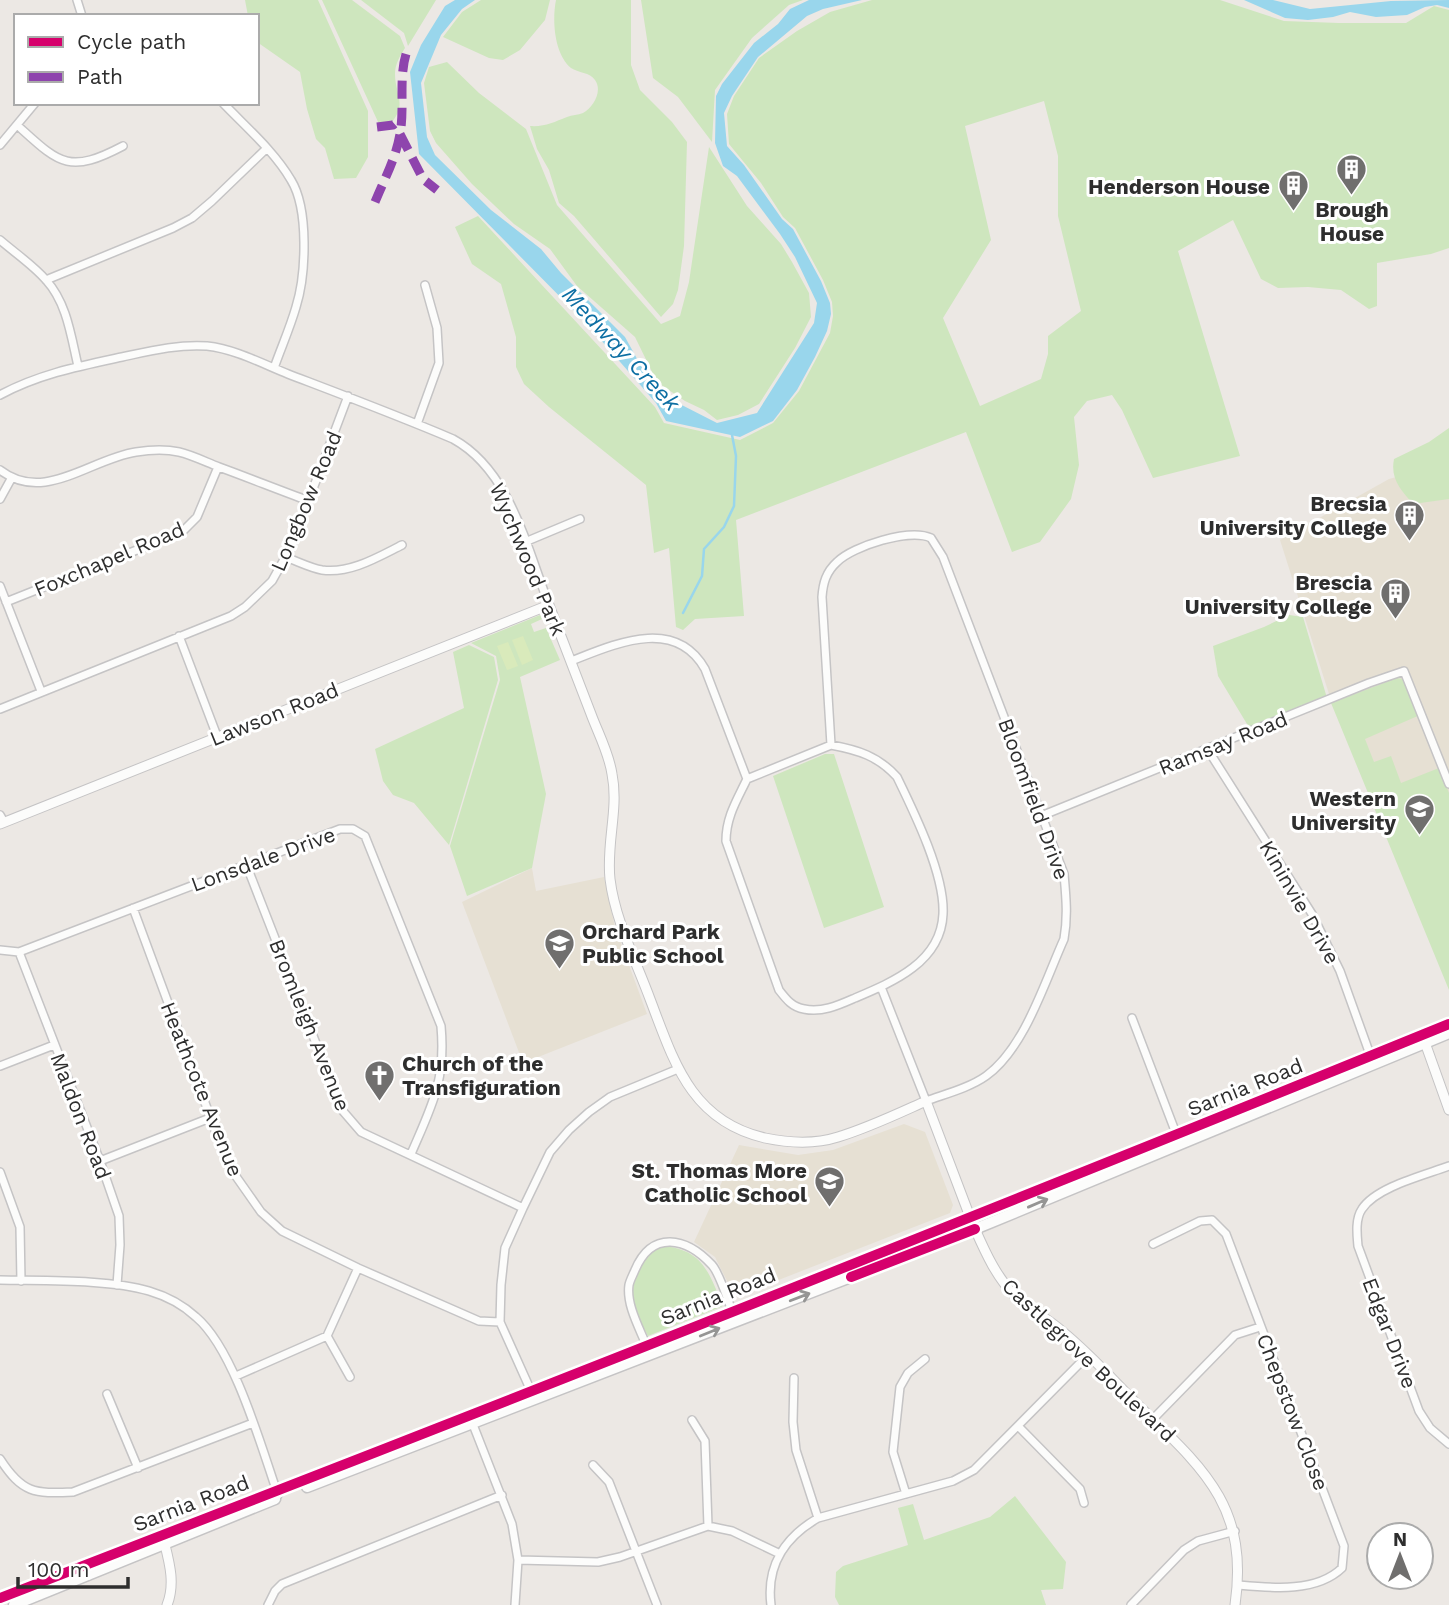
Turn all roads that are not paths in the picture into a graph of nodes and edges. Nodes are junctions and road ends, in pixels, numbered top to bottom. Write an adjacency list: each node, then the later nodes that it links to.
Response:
1 (33, 105): 3 (street)
2 (225, 105): 6 (street)
3 (17, 125): 4 (street); 5 (street)
4 (0, 145)
5 (123, 146)
6 (266, 149): 8 (street); 11 (street)
7 (0, 240): 8 (street)
8 (46, 280): 10 (street)
9 (425, 285): 14 (street)
10 (78, 366): 11 (street, Wychwood Park); 12 (street, Wychwood Park)
11 (274, 368): 13 (street, Wychwood Park)
12 (0, 395)
13 (348, 396): 14 (street, Wychwood Park); 19 (street, Longbow Road)
14 (417, 424): 21 (street, Wychwood Park)
15 (218, 467): 17 (street); 19 (street); 25 (street, Foxchapel Road)
16 (0, 470): 17 (street)
17 (11, 478): 18 (street)
18 (0, 499)
19 (309, 501): 23 (street, Longbow Road)
20 (580, 519): 21 (street)
21 (525, 542): 26 (street, Wychwood Park)
22 (402, 545): 23 (street)
23 (285, 557): 27 (street, Longbow Road)
24 (0, 586): 25 (street)
25 (6, 602): 29 (street)
26 (549, 605): 28 (street, Wychwood Park); 31 (street, Lawson Road)
27 (179, 636): 29 (street, Longbow Road); 31 (street)
28 (570, 661): 34 (street); 50 (street, Wychwood Park)
29 (41, 691): 30 (street, Longbow Road)
30 (0, 709)
31 (217, 736): 37 (street, Lawson Road)
32 (831, 746): 34 (street); 36 (street, Bloomfield Drive); 42 (street)
33 (1208, 750): 35 (street, Ramsay Road); 36 (street, Ramsay Road); 48 (street, Kininvie Drive)
34 (747, 779): 42 (street)
35 (1449, 784)
36 (1041, 816): 51 (street, Bloomfield Drive)
37 (1, 820)
38 (246, 864): 39 (street, Lonsdale Drive); 55 (street, Bromleigh Avenue); 55 (street, Lonsdale Drive)
39 (133, 908): 41 (street, Lonsdale Drive); 53 (street, Heathcote Avenue)
40 (0, 950): 41 (street, Lonsdale Drive)
41 (19, 952): 47 (street, Maldon Road)
42 (881, 987): 51 (street)
43 (1132, 1018): 54 (street)
44 (1449, 1024): 46 (main road, Sarnia Road)
45 (1449, 1033): 46 (main road, Sarnia Road)
46 (1424, 1039): 48 (main road, Sarnia Road); 52 (street)
47 (54, 1045): 49 (street); 56 (street, Maldon Road)
48 (1372, 1060): 54 (main road, Sarnia Road)
49 (0, 1066)
50 (678, 1069): 51 (street, Bloomfield Drive); 59 (street)
51 (926, 1101): 60 (street)
52 (1449, 1110)
53 (209, 1118): 56 (street); 63 (street, Heathcote Avenue)
54 (1178, 1139): 60 (main road, Sarnia Road); 61 (main road, Sarnia Road, one-way to 54)
55 (411, 1154): 59 (street, Bromleigh Avenue)
56 (100, 1161): 66 (street, Maldon Road)
57 (1449, 1166): 84 (street, Edgar Drive)
58 (0, 1172): 65 (street)
59 (523, 1208): 68 (street)
60 (970, 1217): 61 (street); 67 (main road, Sarnia Road)
61 (975, 1229): 67 (main road, Sarnia Road, one-way to 61); 72 (street, Castlegrove Boulevard)
62 (1153, 1244): 69 (street, Chepstow Close)
63 (358, 1268): 68 (street, Heathcote Avenue); 70 (street)
64 (0, 1280): 65 (street)
65 (21, 1280): 66 (street)
66 (117, 1285): 74 (street)
67 (734, 1316): 71 (main road, Sarnia Road); 71 (street)
68 (500, 1322): 77 (street)
69 (1260, 1327): 79 (street); 99 (street, Chepstow Close)
70 (327, 1336): 74 (street); 75 (street)
71 (649, 1350): 77 (main road, Sarnia Road); 80 (main road, Sarnia Road)
72 (1088, 1355): 79 (street, Castlegrove Boulevard); 83 (street)
73 (925, 1359): 89 (street)
74 (236, 1376): 82 (street)
75 (350, 1377)
76 (794, 1378): 92 (street)
77 (531, 1391): 80 (main road, Sarnia Road)
78 (107, 1394): 87 (street)
79 (1153, 1419): 94 (street, Castlegrove Boulevard)
80 (471, 1420): 88 (main road, Sarnia Road); 90 (street)
81 (692, 1420): 93 (street)
82 (253, 1423): 87 (street); 88 (street)
83 (1019, 1427): 89 (street); 91 (street)
84 (1449, 1444)
85 (0, 1459): 87 (street)
86 (593, 1465): 96 (street)
87 (138, 1468)
88 (278, 1494): 95 (main road, Sarnia Road); 100 (main road, Sarnia Road)
89 (906, 1494): 92 (street)
90 (502, 1495): 98 (street); 103 (street)
91 (1084, 1503)
92 (818, 1518): 97 (street)
93 (708, 1526): 96 (street); 97 (street)
94 (1235, 1531): 99 (street, Castlegrove Boulevard); 107 (street)
95 (165, 1545): 101 (main road, Sarnia Road); 102 (street)
96 (637, 1551): 98 (street); 105 (street)
97 (778, 1553): 106 (street)
98 (518, 1560): 104 (street)
99 (1238, 1585): 108 (street, Castlegrove Boulevard)
100 (0, 1598)
101 (14, 1605)
102 (167, 1605)
103 (268, 1605)
104 (515, 1605)
105 (657, 1605)
106 (771, 1605)
107 (1131, 1605)
108 (1235, 1605)

